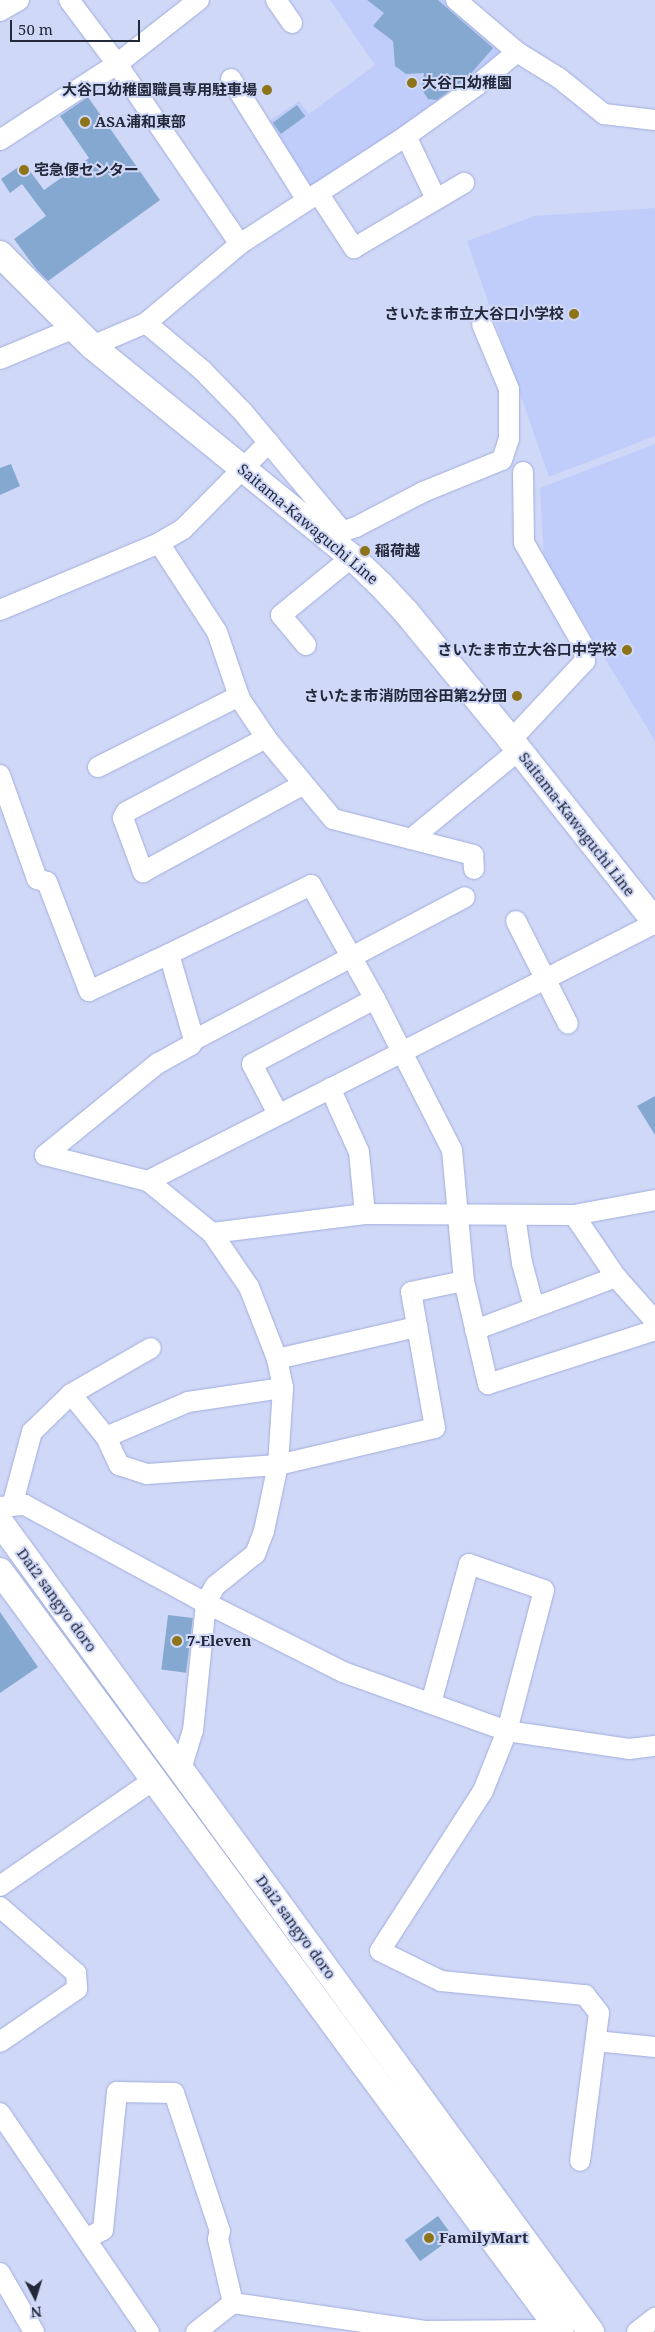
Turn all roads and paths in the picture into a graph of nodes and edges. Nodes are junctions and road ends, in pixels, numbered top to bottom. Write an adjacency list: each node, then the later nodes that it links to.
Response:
1 (19, 0): 6 (street)
2 (69, 0): 9 (street)
3 (200, 0): 9 (street)
4 (276, 0): 7 (street)
5 (456, 0): 8 (street)
6 (0, 11)
7 (292, 23)
8 (517, 52): 11 (street); 12 (street)
9 (117, 64): 13 (street); 17 (street)
10 (231, 79): 15 (street)
11 (655, 120)
12 (406, 136): 15 (street); 16 (street)
13 (0, 140)
14 (464, 183): 16 (street)
15 (313, 197): 16 (street); 17 (street)
16 (436, 199)
17 (240, 244): 19 (street)
18 (0, 254): 21 (main road, Saitama-Kawaguchi Line)
19 (146, 323): 22 (street); 24 (street)
20 (482, 324): 27 (street)
21 (72, 328): 22 (main road, Saitama-Kawaguchi Line); 23 (street)
22 (92, 346): 25 (main road, Saitama-Kawaguchi Line)
23 (0, 359)
24 (269, 442): 25 (street); 27 (street)
25 (242, 469): 27 (main road, Saitama-Kawaguchi Line); 28 (street)
26 (523, 472): 34 (street)
27 (335, 535): 29 (main road, Saitama-Kawaguchi Line)
28 (160, 543): 30 (street); 32 (street)
29 (352, 558): 31 (street); 34 (main road, Saitama-Kawaguchi Line)
30 (0, 610)
31 (306, 645)
32 (239, 696): 33 (street); 35 (street)
33 (266, 738): 37 (street); 37 (street)
34 (515, 745): 38 (street); 42 (main road, Saitama-Kawaguchi Line)
35 (98, 767)
36 (0, 775): 43 (street)
37 (304, 784): 38 (street)
38 (411, 839): 39 (street)
39 (474, 869)
40 (465, 897): 44 (street)
41 (516, 921): 45 (street)
42 (655, 922): 45 (street)
43 (169, 954): 44 (street); 48 (street)
44 (353, 958): 46 (street); 48 (street)
45 (543, 979): 47 (street); 49 (street)
46 (375, 999): 49 (street); 51 (street)
47 (568, 1024)
48 (194, 1040): 52 (street)
49 (402, 1052): 50 (street); 55 (street)
50 (330, 1088): 51 (street); 54 (street)
51 (278, 1114): 52 (street)
52 (148, 1181): 58 (street)
53 (655, 1200): 56 (street)
54 (365, 1214): 55 (street); 58 (street)
55 (459, 1214): 57 (street); 60 (street)
56 (574, 1215): 57 (street); 59 (street)
57 (515, 1216): 61 (street)
58 (212, 1233): 67 (street)
59 (616, 1277): 61 (street); 62 (street)
60 (464, 1280): 63 (street); 64 (street)
61 (534, 1307): 64 (street)
62 (655, 1321)
63 (417, 1327): 67 (street); 71 (street)
64 (475, 1330): 65 (street)
65 (655, 1330)
66 (151, 1348): 69 (street)
67 (277, 1359): 68 (street)
68 (284, 1388): 70 (street); 71 (street)
69 (71, 1394): 70 (street); 72 (street)
70 (106, 1437): 71 (street)
71 (278, 1465): 74 (street)
72 (4, 1512): 74 (street); 78 (main road, Dai2 sangyo doro)
73 (0, 1571): 79 (main road, Dai2 sangyo doro)
74 (206, 1603): 75 (street); 78 (street)
75 (431, 1703): 76 (street); 76 (street)
76 (507, 1731): 77 (street); 82 (street)
77 (655, 1746)
78 (181, 1769): 96 (main road, Dai2 sangyo doro)
79 (155, 1779): 80 (street); 91 (main road, Dai2 sangyo doro)
80 (0, 1886)
81 (0, 1907): 83 (street)
82 (596, 2041): 84 (street); 86 (street)
83 (0, 2042)
84 (655, 2047)
85 (0, 2114): 87 (street)
86 (580, 2161)
87 (87, 2238): 89 (street); 93 (street)
88 (0, 2273): 92 (street)
89 (233, 2303): 94 (street); 95 (street)
90 (655, 2318): 97 (street)
91 (558, 2329): 95 (street)
92 (34, 2332)
93 (149, 2332)
94 (196, 2332)
95 (425, 2332)
96 (591, 2332)
97 (637, 2332)

